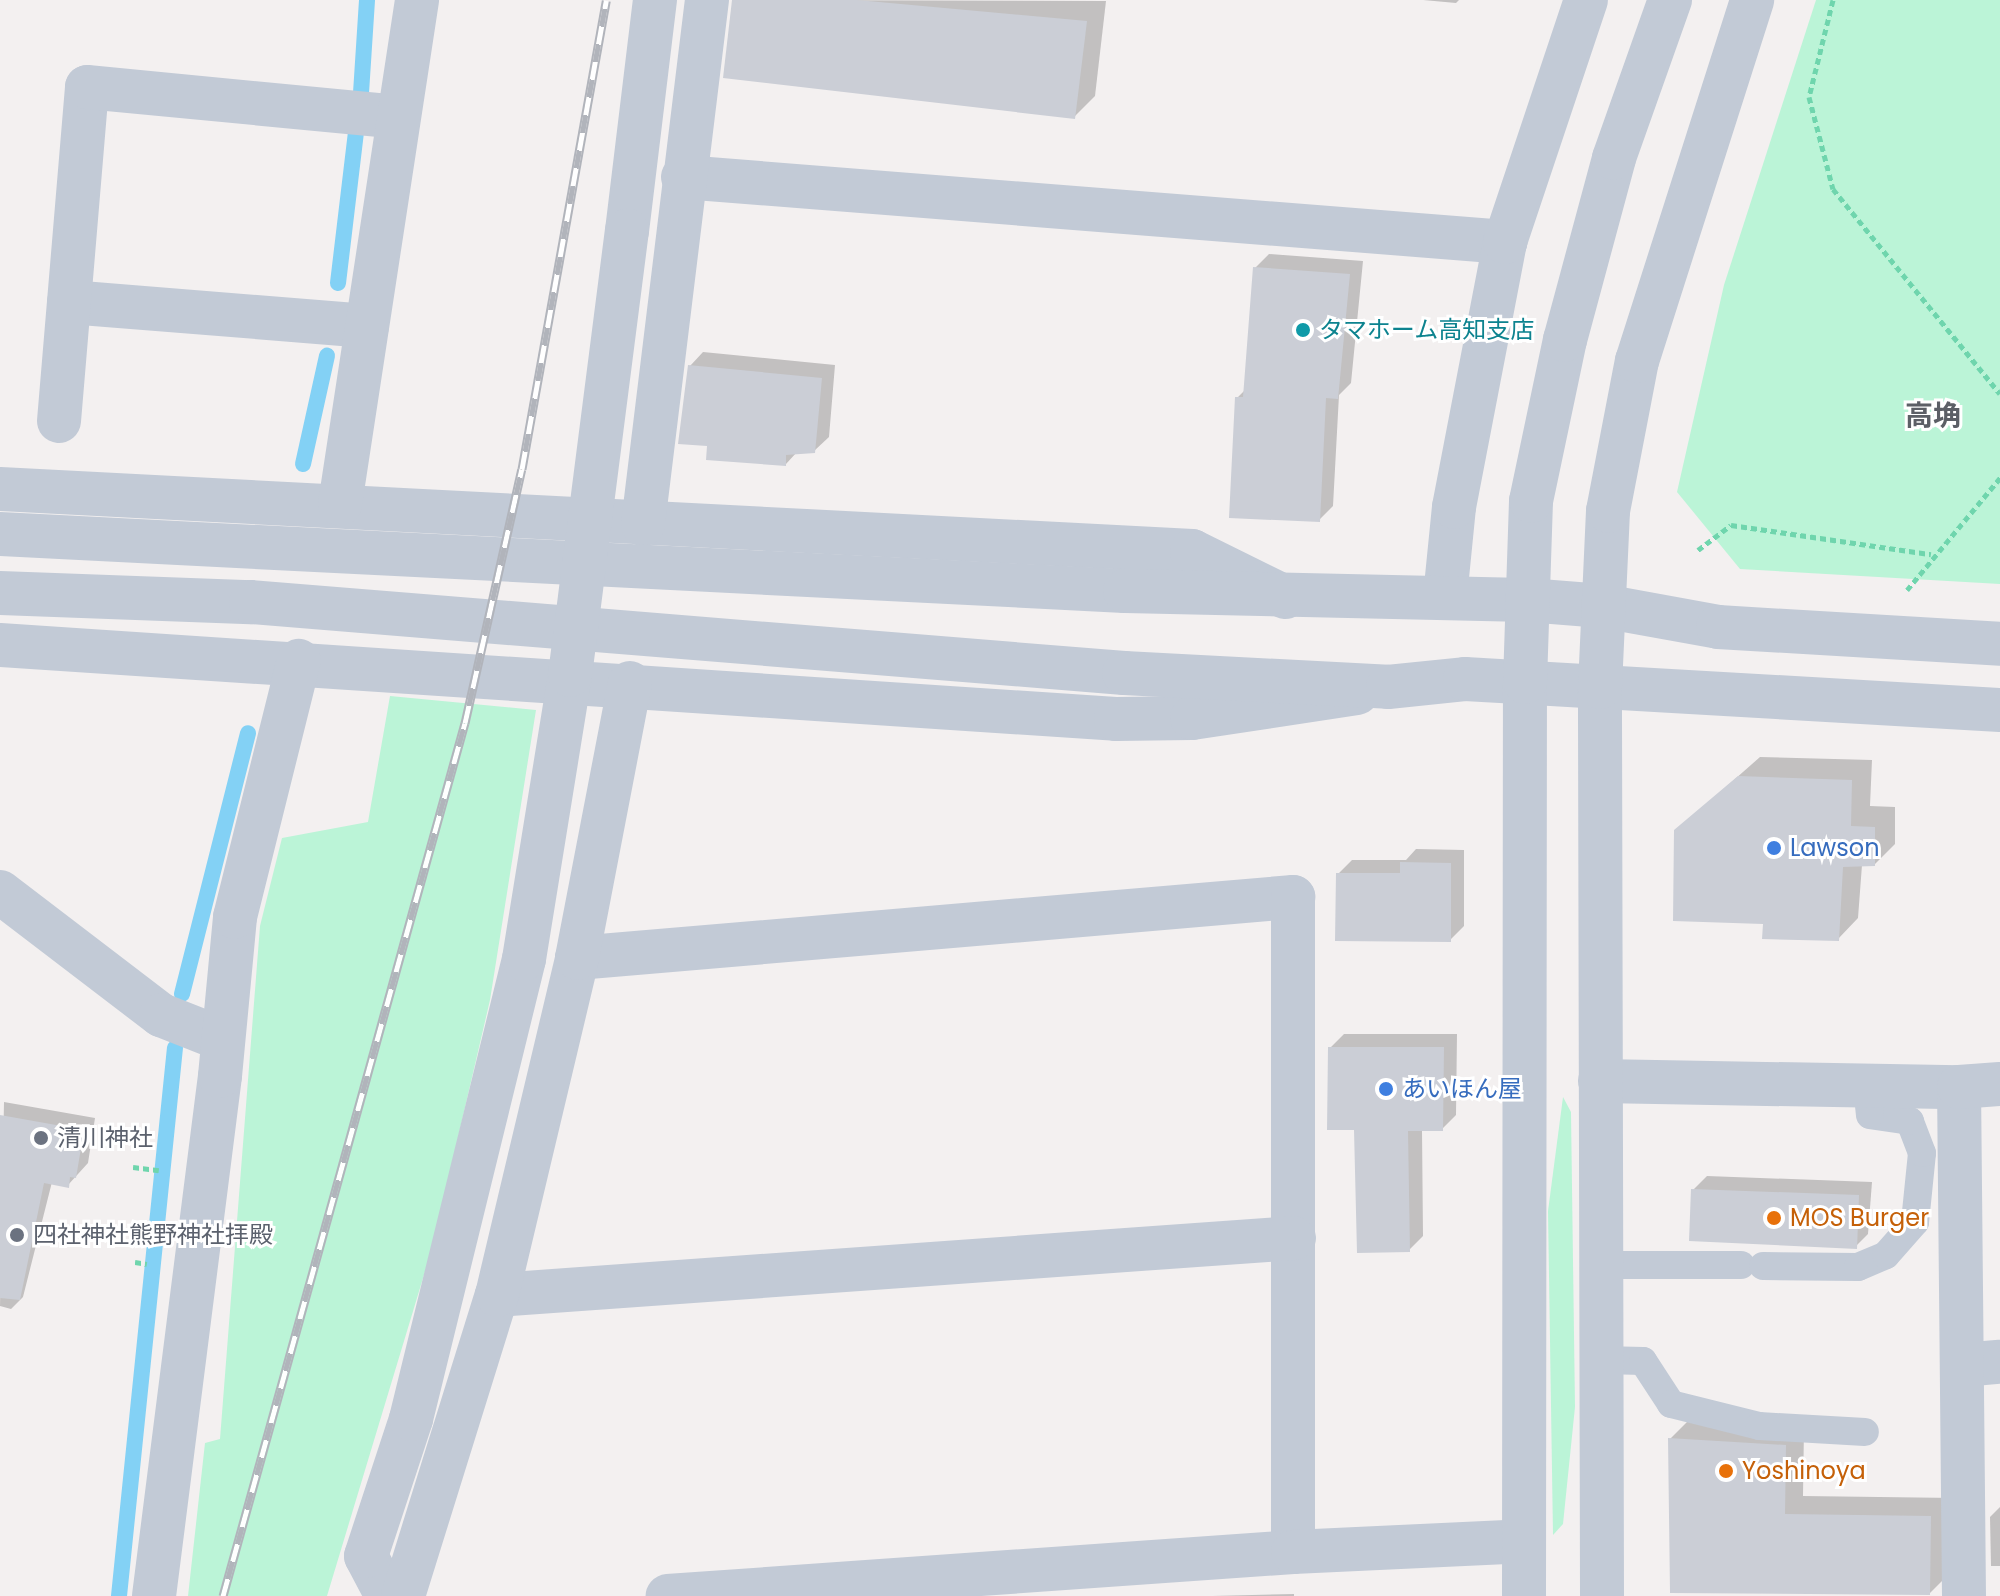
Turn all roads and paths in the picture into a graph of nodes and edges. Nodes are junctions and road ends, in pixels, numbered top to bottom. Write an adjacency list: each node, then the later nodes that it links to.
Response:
1 (417, 0): 8 (street)
2 (655, 0): 52 (street, bridge)
3 (707, 0): 9 (street)
4 (1586, 0): 10 (street)
5 (1670, 0): 26 (street)
6 (1752, 0): 27 (street)
7 (1833, 0): 13 (path)
8 (396, 117): 11 (street); 12 (street)
9 (683, 177): 10 (street); 18 (street)
10 (1505, 242): 25 (street)
11 (69, 302): 12 (street); 14 (street)
12 (367, 326): 17 (street)
13 (2000, 394)
14 (59, 421)
15 (2000, 478): 21 (path)
16 (0, 489): 17 (street)
17 (340, 504): 18 (street)
18 (643, 524): 24 (street)
19 (0, 534): 24 (street)
20 (1698, 550): 21 (path)
21 (1931, 554): 22 (path)
22 (1906, 591)
23 (0, 593): 33 (street)
24 (1285, 597): 25 (street)
25 (1445, 597): 26 (street)
26 (1527, 600): 27 (street); 31 (street)
27 (1603, 606): 28 (street); 34 (street)
28 (2000, 644)
29 (0, 645): 30 (street)
30 (299, 661): 32 (street); 38 (street)
31 (1525, 682): 33 (street); 34 (street); 48 (street)
32 (630, 683): 33 (street); 37 (street)
33 (1388, 687)
34 (1600, 687): 35 (street); 39 (street)
35 (2000, 710)
36 (0, 892): 38 (street)
37 (577, 958): 42 (street); 44 (street)
38 (222, 1039): 51 (street)
39 (1600, 1081): 40 (street); 43 (street)
40 (1867, 1085): 41 (street); 43 (lane)
41 (1980, 1086): 46 (street)
42 (1294, 1238): 44 (street); 49 (street)
43 (1604, 1265): 45 (street)
44 (497, 1295): 53 (street)
45 (1602, 1360): 47 (lane); 56 (street)
46 (1981, 1363): 57 (street)
47 (1865, 1432)
48 (1523, 1541): 49 (street); 55 (street)
49 (1293, 1552): 50 (street)
50 (1160, 1580): 54 (street)
51 (154, 1596)
52 (387, 1596)
53 (403, 1596)
54 (668, 1596)
55 (1524, 1596)
56 (1602, 1596)
57 (1964, 1596)

